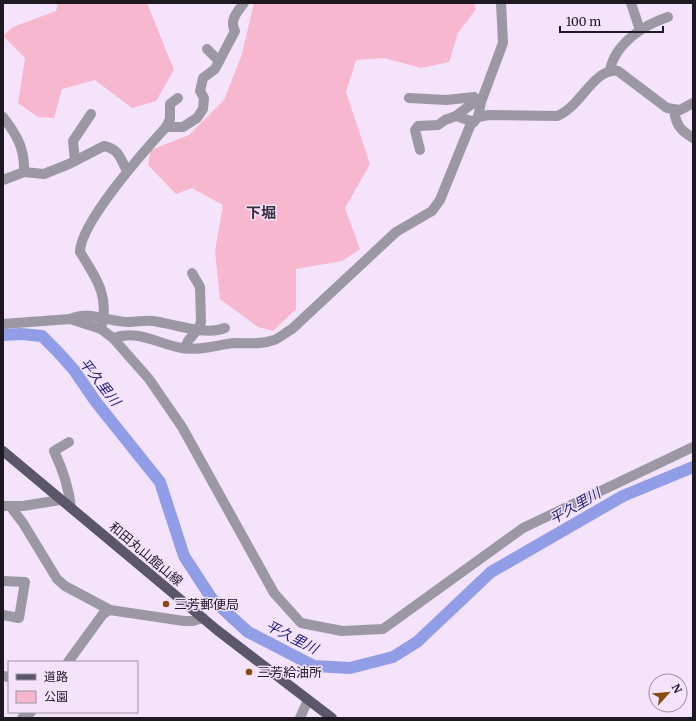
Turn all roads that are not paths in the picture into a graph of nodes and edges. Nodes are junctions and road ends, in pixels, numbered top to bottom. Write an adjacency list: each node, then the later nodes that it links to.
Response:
1 (244, 3): 7 (street)
2 (501, 3): 16 (street)
3 (631, 3): 5 (street)
4 (668, 17): 5 (street)
5 (640, 30): 8 (street)
6 (206, 49): 7 (street)
7 (219, 61): 17 (street)
8 (610, 70): 12 (street); 16 (street)
9 (178, 98): 17 (street)
10 (409, 98): 14 (street)
11 (693, 103): 12 (street)
12 (674, 110): 18 (street)
13 (91, 114): 20 (street)
14 (456, 116): 16 (street); 19 (street)
15 (3, 117): 22 (street)
16 (476, 119): 32 (street)
17 (166, 127): 21 (street)
18 (693, 138)
19 (420, 150)
20 (75, 161): 21 (street); 22 (street)
21 (127, 171): 25 (street)
22 (24, 172): 23 (street)
23 (3, 180)
24 (192, 273): 30 (street)
25 (104, 318): 26 (street); 29 (street); 30 (street)
26 (70, 319): 27 (street); 29 (street)
27 (3, 324)
28 (225, 328): 30 (street)
29 (101, 329): 31 (street)
30 (198, 329): 32 (street)
31 (113, 338): 32 (street); 34 (street)
32 (185, 348)
33 (69, 442): 38 (street)
34 (693, 447)
35 (3, 451): 36 (main road, 和田丸山館山線)
36 (60, 500): 37 (street); 38 (main road, 和田丸山館山線)
37 (7, 506): 40 (street)
38 (71, 508): 42 (main road, 和田丸山館山線)
39 (3, 581): 41 (street)
40 (110, 610): 42 (street); 43 (street)
41 (3, 614)
42 (203, 618): 44 (main road, 和田丸山館山線)
43 (69, 661)
44 (308, 700): 45 (street); 46 (main road, 和田丸山館山線)
45 (300, 718)
46 (332, 718)

